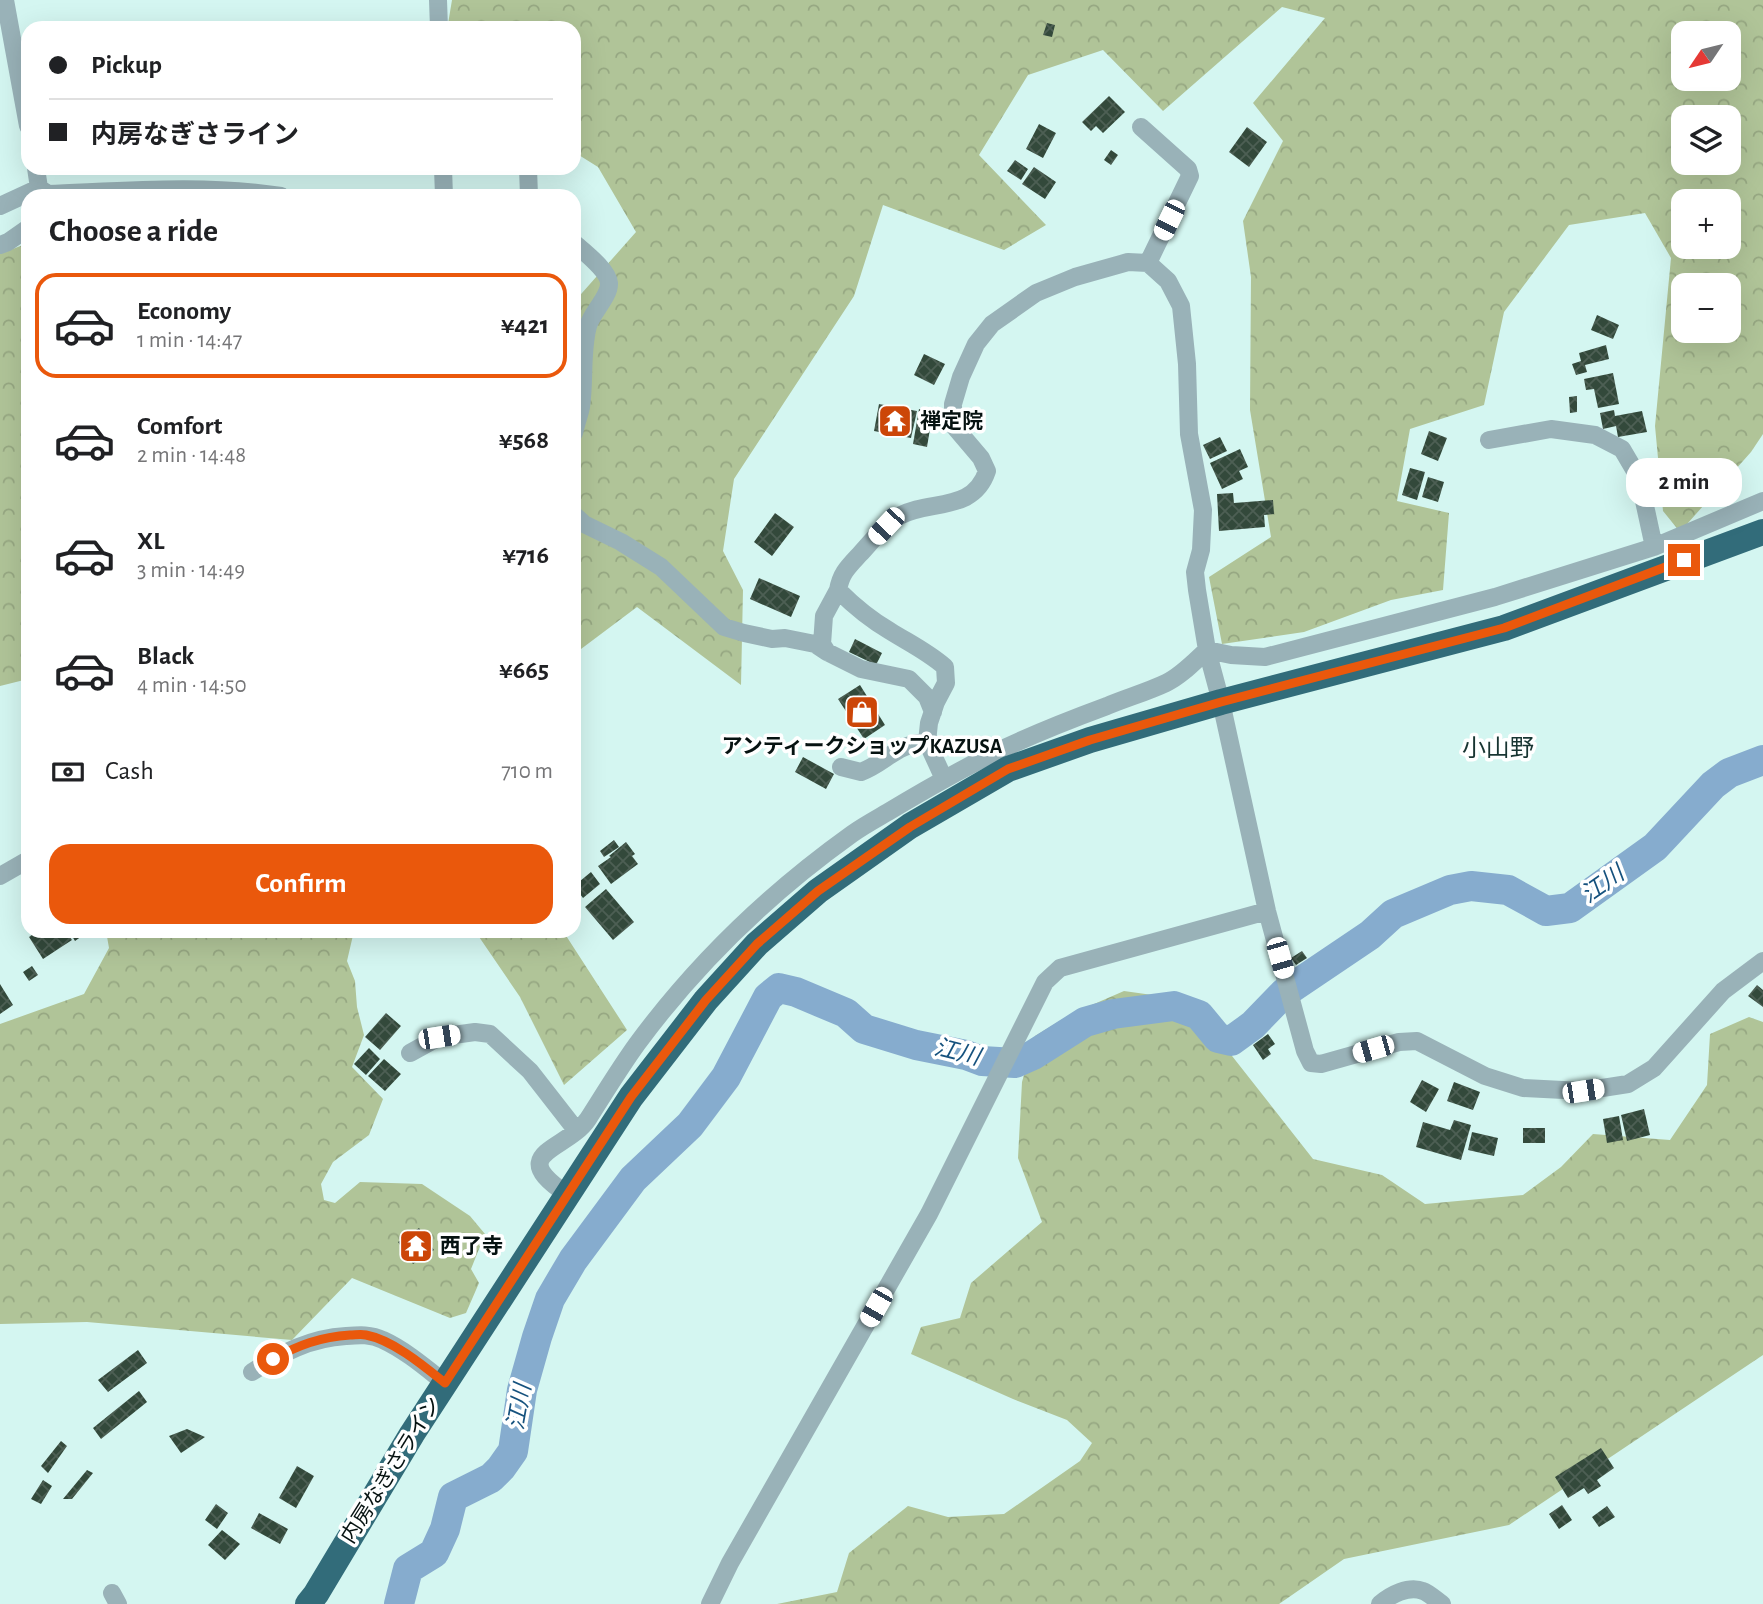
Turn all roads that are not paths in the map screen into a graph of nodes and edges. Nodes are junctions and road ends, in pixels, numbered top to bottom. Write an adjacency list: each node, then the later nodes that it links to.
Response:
1 (5, 0): 4 (street)
2 (438, 0): 3 (street)
3 (439, 21)
4 (21, 88)
5 (1141, 127): 11 (street)
6 (21, 200): 7 (street)
7 (0, 206)
8 (21, 233): 9 (street)
9 (0, 245)
10 (581, 250): 12 (street)
11 (1148, 263): 18 (street); 19 (street)
12 (581, 396)
13 (1489, 440): 17 (street)
14 (1763, 501): 17 (street)
15 (581, 521): 20 (street)
16 (1763, 532): 21 (highway, 内房なぎさライン)
17 (1654, 547): 19 (street)
18 (838, 590): 20 (street); 22 (street)
19 (1208, 650): 21 (street); 25 (street)
20 (827, 652): 22 (street)
21 (1221, 702): 28 (street); 32 (highway, 内房なぎさライン)
22 (933, 712): 23 (street)
23 (927, 742): 24 (street); 25 (street)
24 (841, 766)
25 (944, 779): 31 (street)
26 (21, 864): 27 (street)
27 (0, 876)
28 (1267, 911): 29 (street); 36 (street)
29 (1763, 961)
30 (410, 1053): 31 (street)
31 (576, 1130): 32 (street)
32 (568, 1195): 34 (highway, 内房なぎさライン)
33 (252, 1372): 34 (street)
34 (445, 1383): 35 (highway, 内房なぎさライン)
35 (312, 1601)
36 (710, 1604)
37 (1380, 1604): 38 (street)
38 (1442, 1604)

